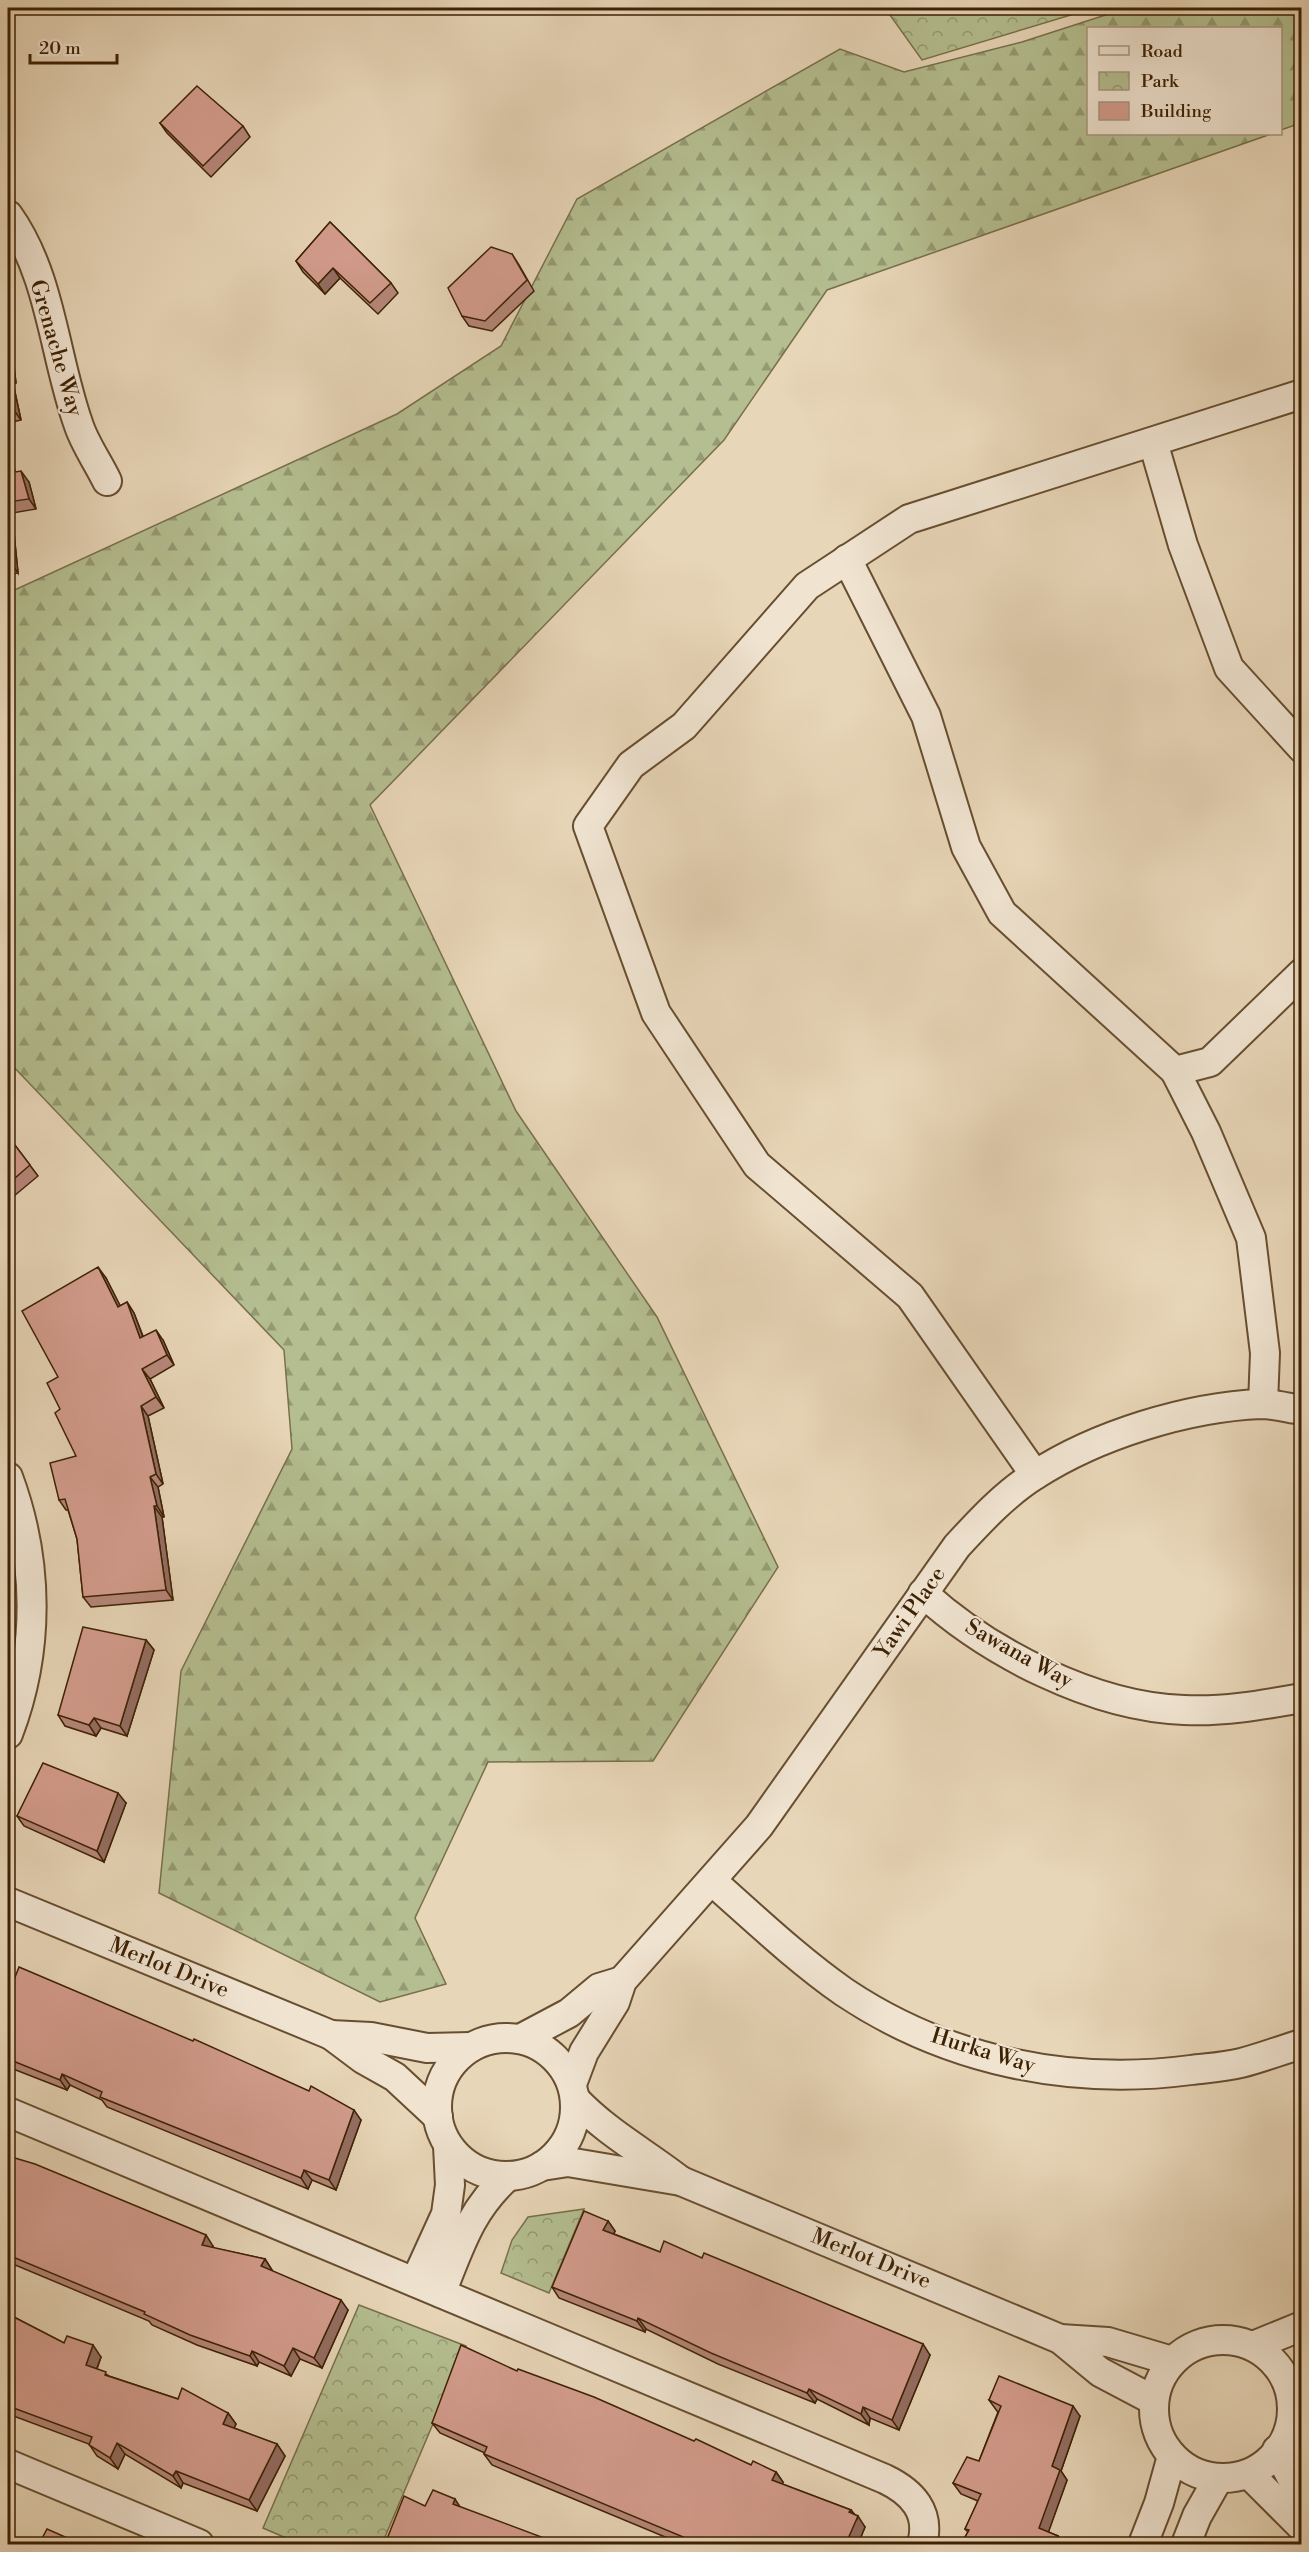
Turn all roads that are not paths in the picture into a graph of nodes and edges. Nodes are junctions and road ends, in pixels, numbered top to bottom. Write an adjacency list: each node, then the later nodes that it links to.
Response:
1 (8, 215): 4 (street, Grenache Way)
2 (1302, 394): 3 (street)
3 (1153, 441): 5 (street); 6 (street)
4 (107, 481)
5 (847, 560): 8 (street); 11 (street)
6 (1302, 748)
7 (1302, 973): 8 (street)
8 (1175, 1071): 9 (street)
9 (1263, 1404): 10 (street, Yawi Place); 11 (street, Yawi Place)
10 (1302, 1410)
11 (1035, 1475): 13 (street, Yawi Place)
12 (8, 1477): 15 (street)
13 (923, 1593): 14 (street, Sawana Way); 16 (street, Yawi Place)
14 (1302, 1698)
15 (8, 1734)
16 (712, 1881): 18 (street, Yawi Place); 21 (street, Hurka Way)
17 (8, 1902): 19 (street, Merlot Drive)
18 (622, 1981): 20 (street); 23 (street)
19 (331, 2035): 22 (street, Merlot Drive); 25 (street, Merlot Drive)
20 (520, 2039): 22 (street, Merlot Drive); 23 (street, Merlot Drive)
21 (1302, 2044)
22 (471, 2047): 25 (street, Merlot Drive)
23 (574, 2091): 27 (street, Merlot Drive); 29 (street, Merlot Drive)
24 (8, 2112): 30 (street)
25 (438, 2117): 26 (street, Merlot Drive)
26 (448, 2146): 28 (street, Merlot Drive); 30 (street)
27 (542, 2166): 28 (street, Merlot Drive); 29 (street, Merlot Drive)
28 (507, 2176): 31 (street)
29 (681, 2181): 33 (street, Merlot Drive)
30 (415, 2282): 31 (street)
31 (441, 2293): 46 (street)
32 (1302, 2326): 34 (street)
33 (1060, 2339): 35 (street, Merlot Drive); 37 (street, Merlot Drive)
34 (1253, 2346): 35 (street); 36 (street)
35 (1172, 2361): 37 (street)
36 (1297, 2392): 38 (street)
37 (1153, 2400): 39 (street)
38 (1278, 2450): 41 (street); 43 (street)
39 (1172, 2456): 42 (street); 47 (street)
40 (8, 2464): 45 (street)
41 (1249, 2474): 42 (street); 44 (street)
42 (1218, 2479): 48 (street)
43 (1302, 2498)
44 (1302, 2527)
45 (199, 2544)
46 (922, 2544)
47 (1143, 2544)
48 (1186, 2544)

